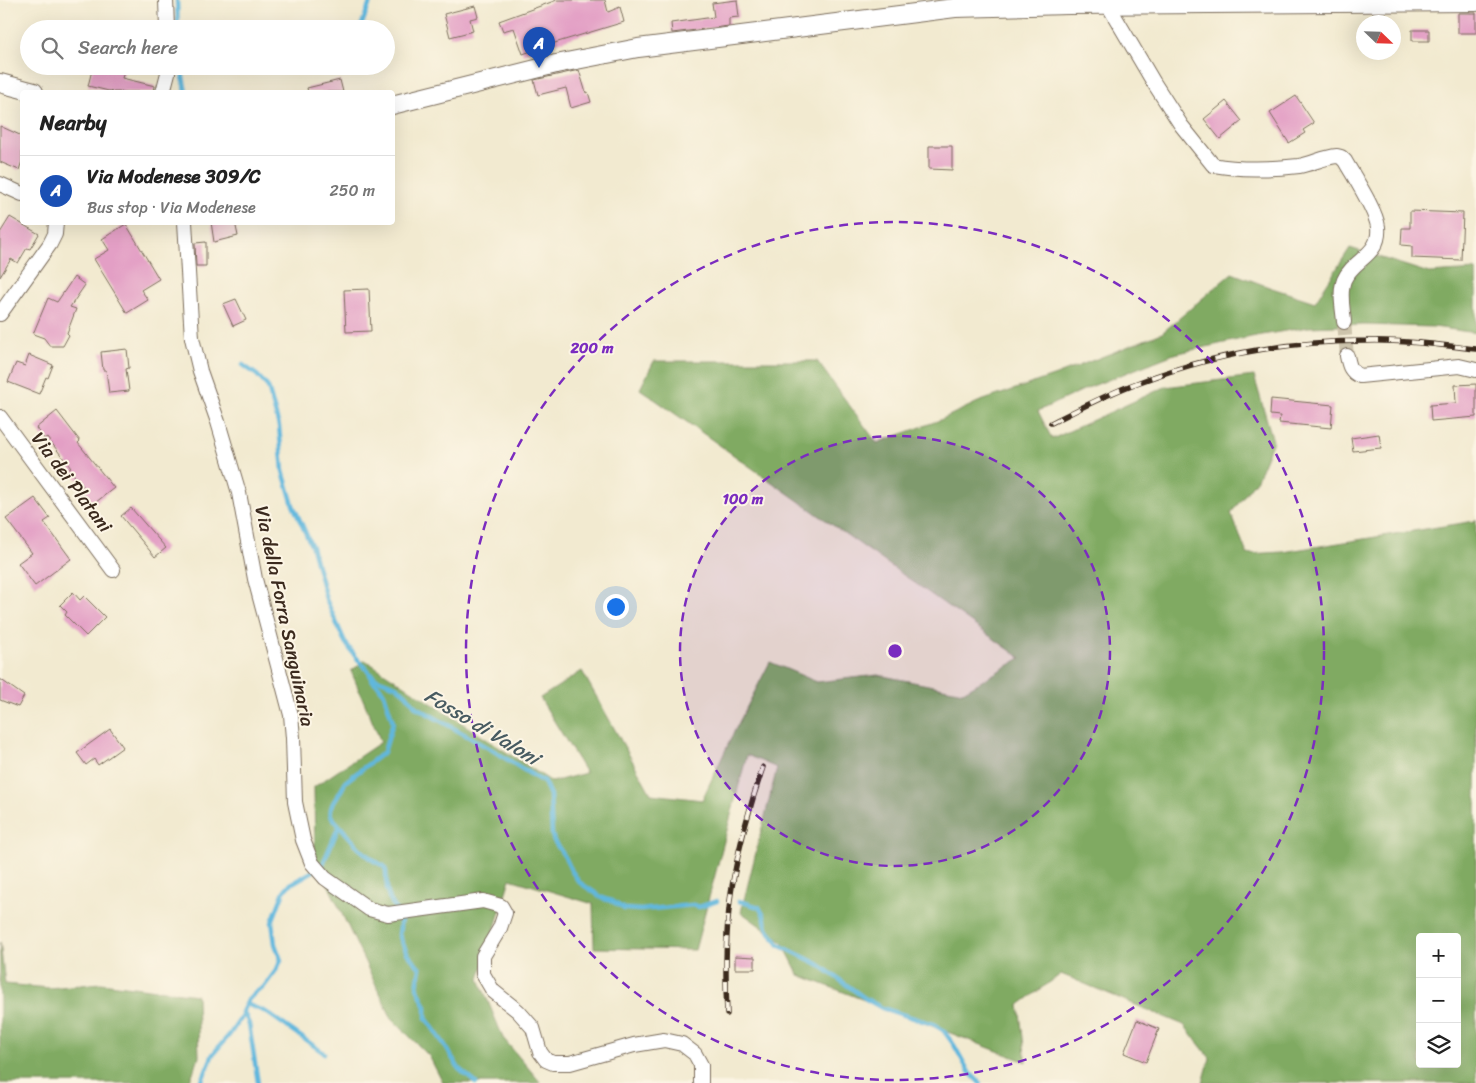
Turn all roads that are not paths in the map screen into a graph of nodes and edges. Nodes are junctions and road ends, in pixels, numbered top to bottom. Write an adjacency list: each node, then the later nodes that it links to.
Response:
1 (166, 0): 5 (street)
2 (1068, 2): 4 (street); 10 (street)
3 (1476, 2): 4 (street)
4 (1108, 5): 16 (street)
5 (167, 20)
6 (167, 75): 9 (street)
7 (0, 83): 8 (street)
8 (26, 90)
9 (164, 90)
10 (395, 104)
11 (0, 184): 12 (street)
12 (20, 193)
13 (56, 225): 15 (street)
14 (185, 225): 21 (street, Via della Forra Sanguinaria)
15 (0, 314)
16 (1344, 322)
17 (1347, 356): 18 (street)
18 (1476, 370)
19 (0, 418): 20 (street, Via dei Platani)
20 (113, 570)
21 (701, 1083)

